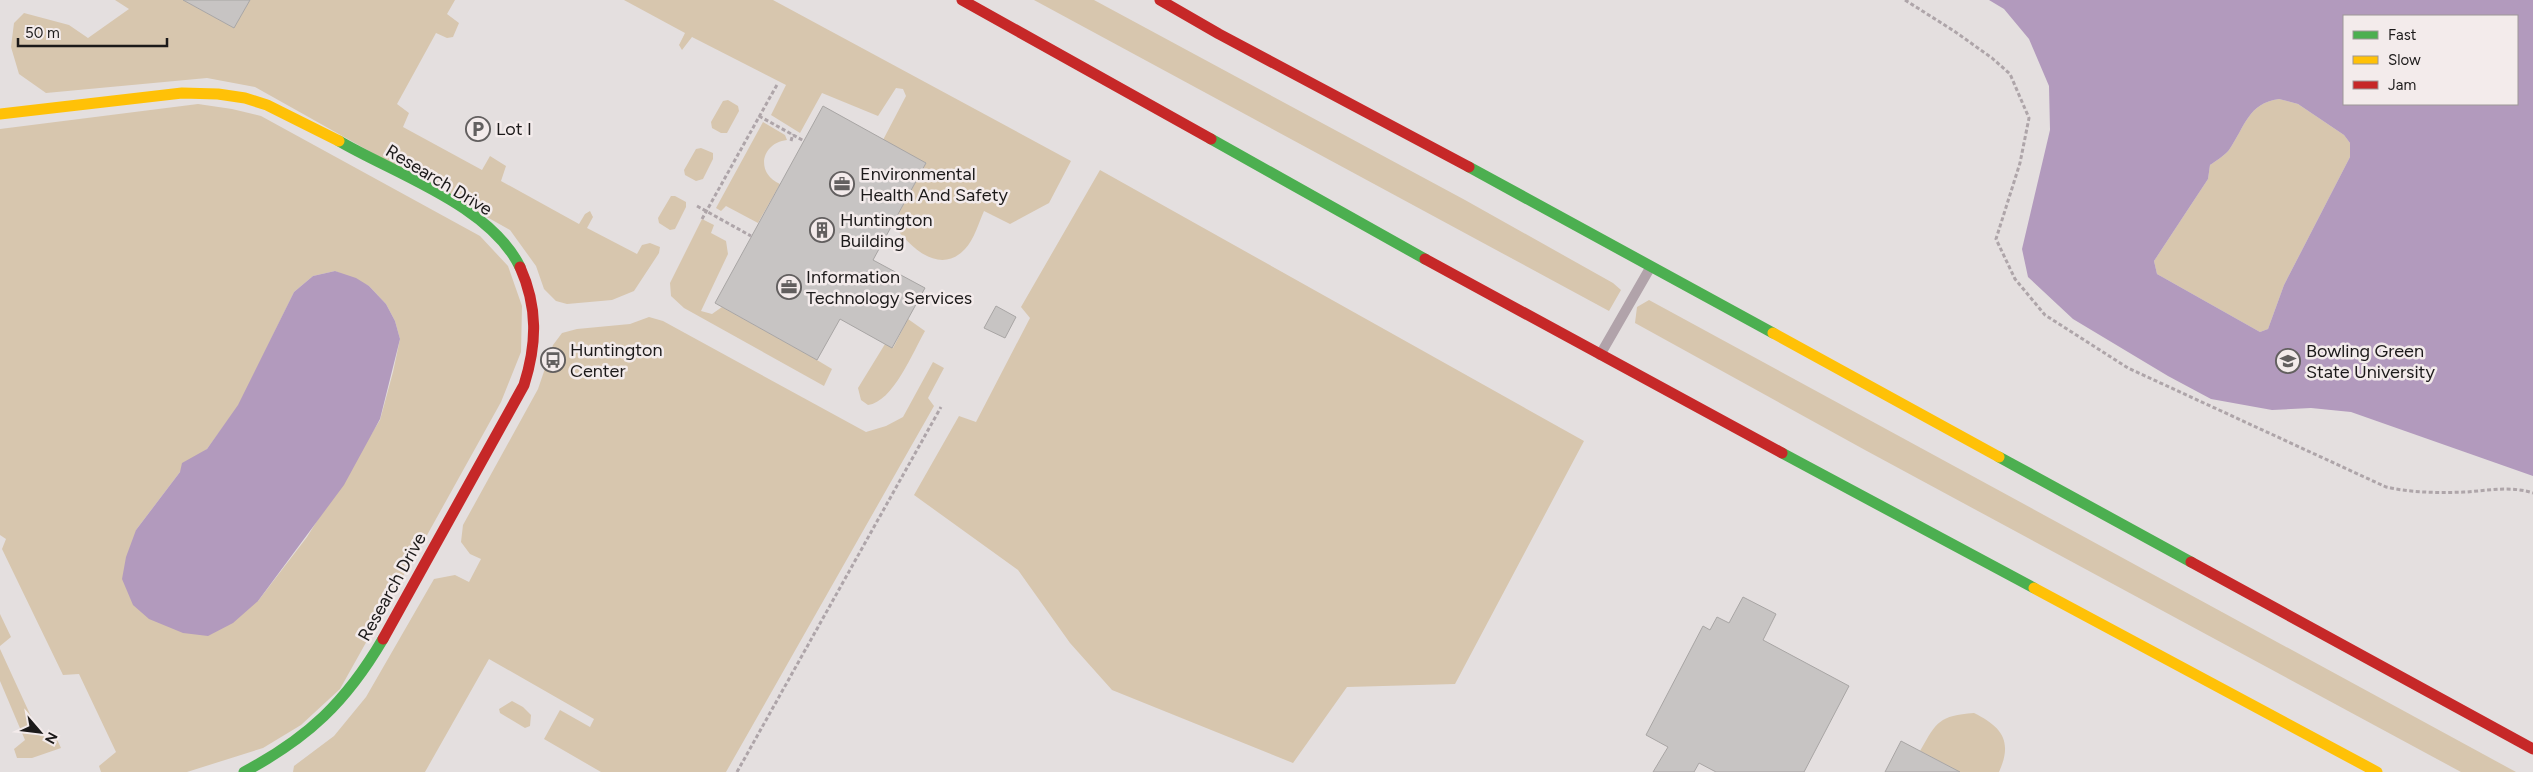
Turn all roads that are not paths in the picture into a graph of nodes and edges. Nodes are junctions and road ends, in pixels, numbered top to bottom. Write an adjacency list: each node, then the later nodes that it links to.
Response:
1 (962, 0): 5 (main road)
2 (1160, 0): 4 (main road)
3 (0, 114): 7 (main road, Research Drive)
4 (1650, 268): 5 (lane); 6 (main road)
5 (1600, 356): 8 (main road)
6 (2533, 749)
7 (244, 772)
8 (2377, 772)

